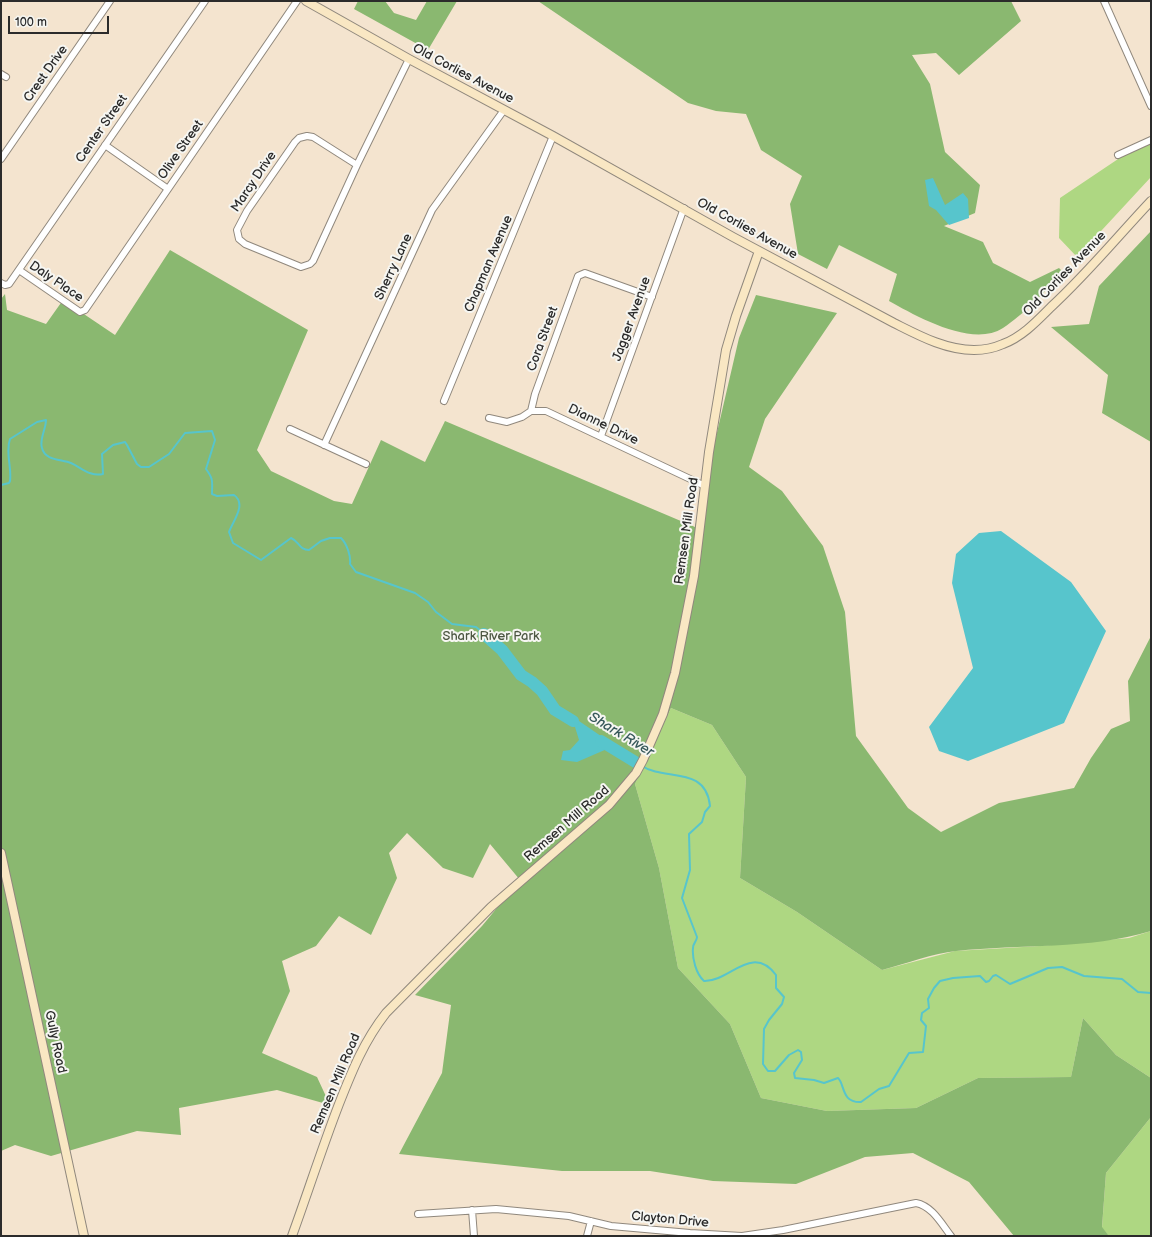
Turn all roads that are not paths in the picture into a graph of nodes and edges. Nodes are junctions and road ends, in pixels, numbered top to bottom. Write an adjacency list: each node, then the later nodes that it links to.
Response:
1 (110, 1): 13 (street, Crest Drive)
2 (205, 1): 11 (street, Center Street)
3 (297, 1): 15 (street, Olive Street)
4 (306, 1): 6 (street, Old Corlies Avenue)
5 (1104, 1): 7 (street)
6 (409, 59): 8 (street, Old Corlies Avenue); 14 (street, Marcy Drive)
7 (1151, 106)
8 (504, 110): 9 (street, Old Corlies Avenue); 28 (street, Sherry Lane)
9 (553, 136): 17 (street, Old Corlies Avenue); 23 (street, Chapman Avenue)
10 (1151, 140): 12 (street)
11 (105, 145): 15 (street); 19 (street, Center Street)
12 (1118, 156)
13 (1, 159)
14 (357, 165): 14 (street, Marcy Drive)
15 (168, 189): 22 (street, Olive Street)
16 (1151, 200): 18 (street, Old Corlies Avenue)
17 (684, 208): 18 (street, Old Corlies Avenue); 21 (street, Jagger Avenue)
18 (759, 251): 30 (street, Remsen Mill Road)
19 (19, 270): 20 (street, Daly Place); 22 (street, Daly Place)
20 (1, 283)
21 (652, 297): 24 (street, Cora Street); 27 (street, Jagger Avenue)
22 (83, 312)
23 (444, 401)
24 (531, 411): 25 (street); 27 (street, Dianne Drive)
25 (488, 418)
26 (290, 430): 28 (street)
27 (601, 436): 30 (street, Dianne Drive)
28 (324, 445): 29 (street)
29 (366, 464)
30 (705, 486): 36 (street, Remsen Mill Road)
31 (1, 852): 35 (street, Gully Road)
32 (472, 1210): 33 (street, Clayton Drive); 34 (street, Clayton Drive); 37 (street)
33 (418, 1214)
34 (591, 1221): 38 (street); 39 (street, Clayton Drive)
35 (84, 1236)
36 (292, 1236)
37 (474, 1236)
38 (587, 1236)
39 (951, 1236)

